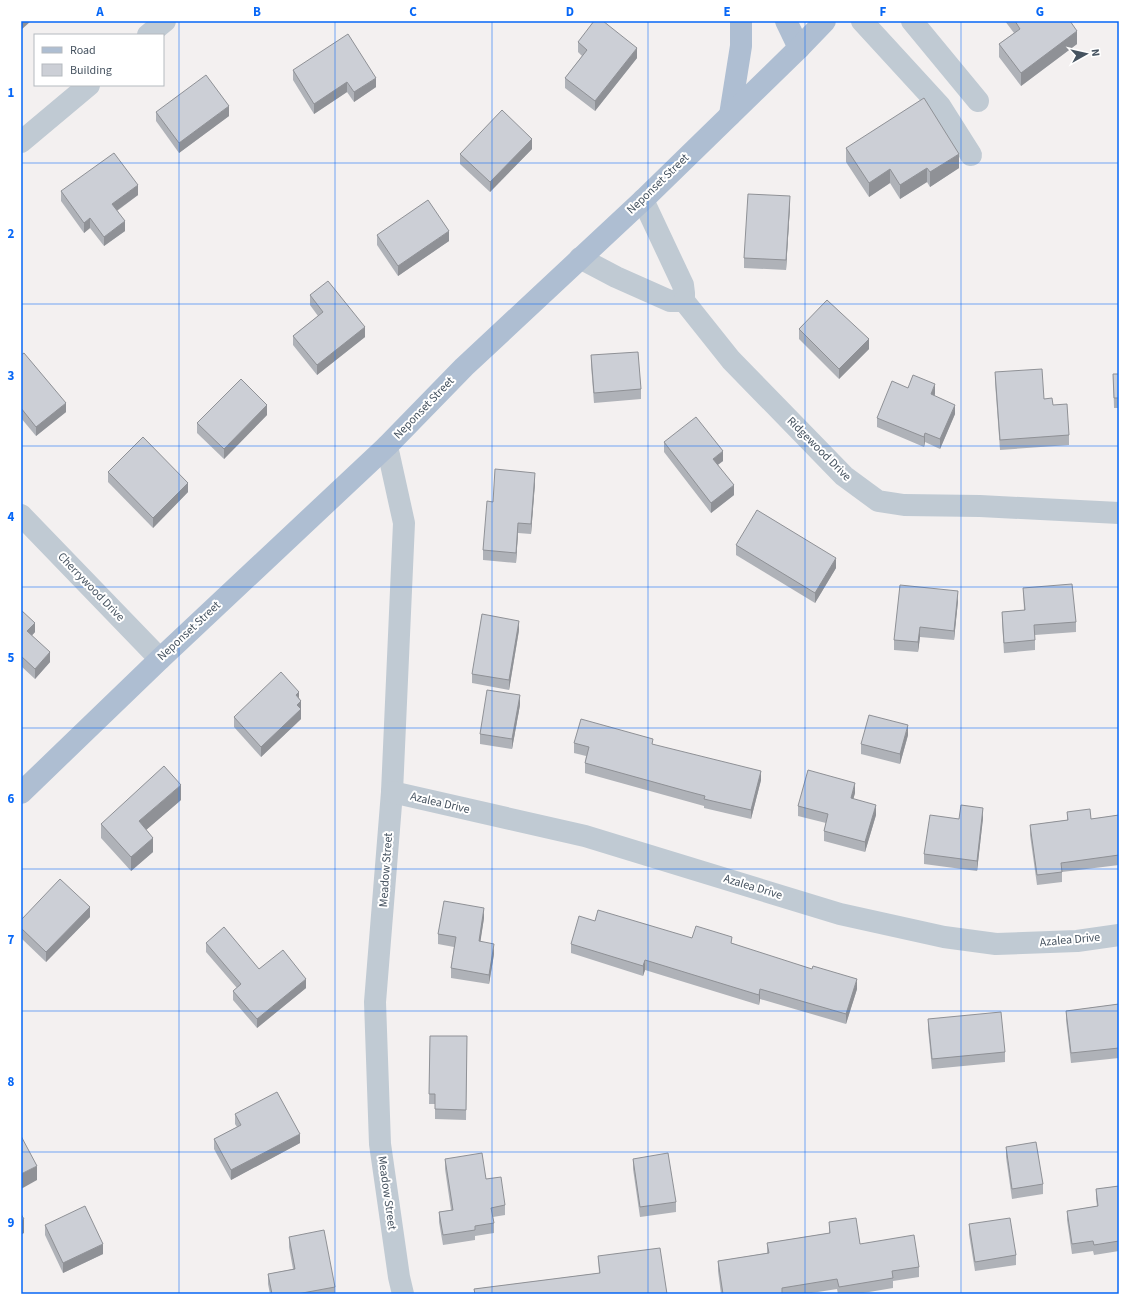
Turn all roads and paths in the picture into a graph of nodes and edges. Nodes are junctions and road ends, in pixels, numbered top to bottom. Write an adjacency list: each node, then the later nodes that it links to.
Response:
1 (165, 21): 7 (street)
2 (741, 21): 11 (main road)
3 (786, 21): 8 (main road)
4 (825, 21): 8 (main road, Neponset Street)
5 (862, 21): 13 (street)
6 (912, 21): 10 (street)
7 (149, 34)
8 (799, 48): 11 (main road, Neponset Street)
9 (88, 86): 12 (street)
10 (978, 101)
11 (730, 115): 14 (main road, Neponset Street)
12 (21, 142)
13 (971, 156)
14 (643, 200): 15 (main road, Neponset Street); 16 (street)
15 (580, 258): 16 (street); 17 (main road, Neponset Street)
16 (684, 301): 18 (street, Ridgewood Drive)
17 (387, 446): 20 (main road, Neponset Street); 21 (street, Meadow Street)
18 (1119, 513)
19 (21, 515): 20 (street, Cherrywood Drive)
20 (160, 659): 22 (main road, Neponset Street)
21 (392, 792): 23 (street, Azalea Drive); 24 (street, Meadow Street)
22 (21, 793)
23 (1119, 935)
24 (403, 1294)

